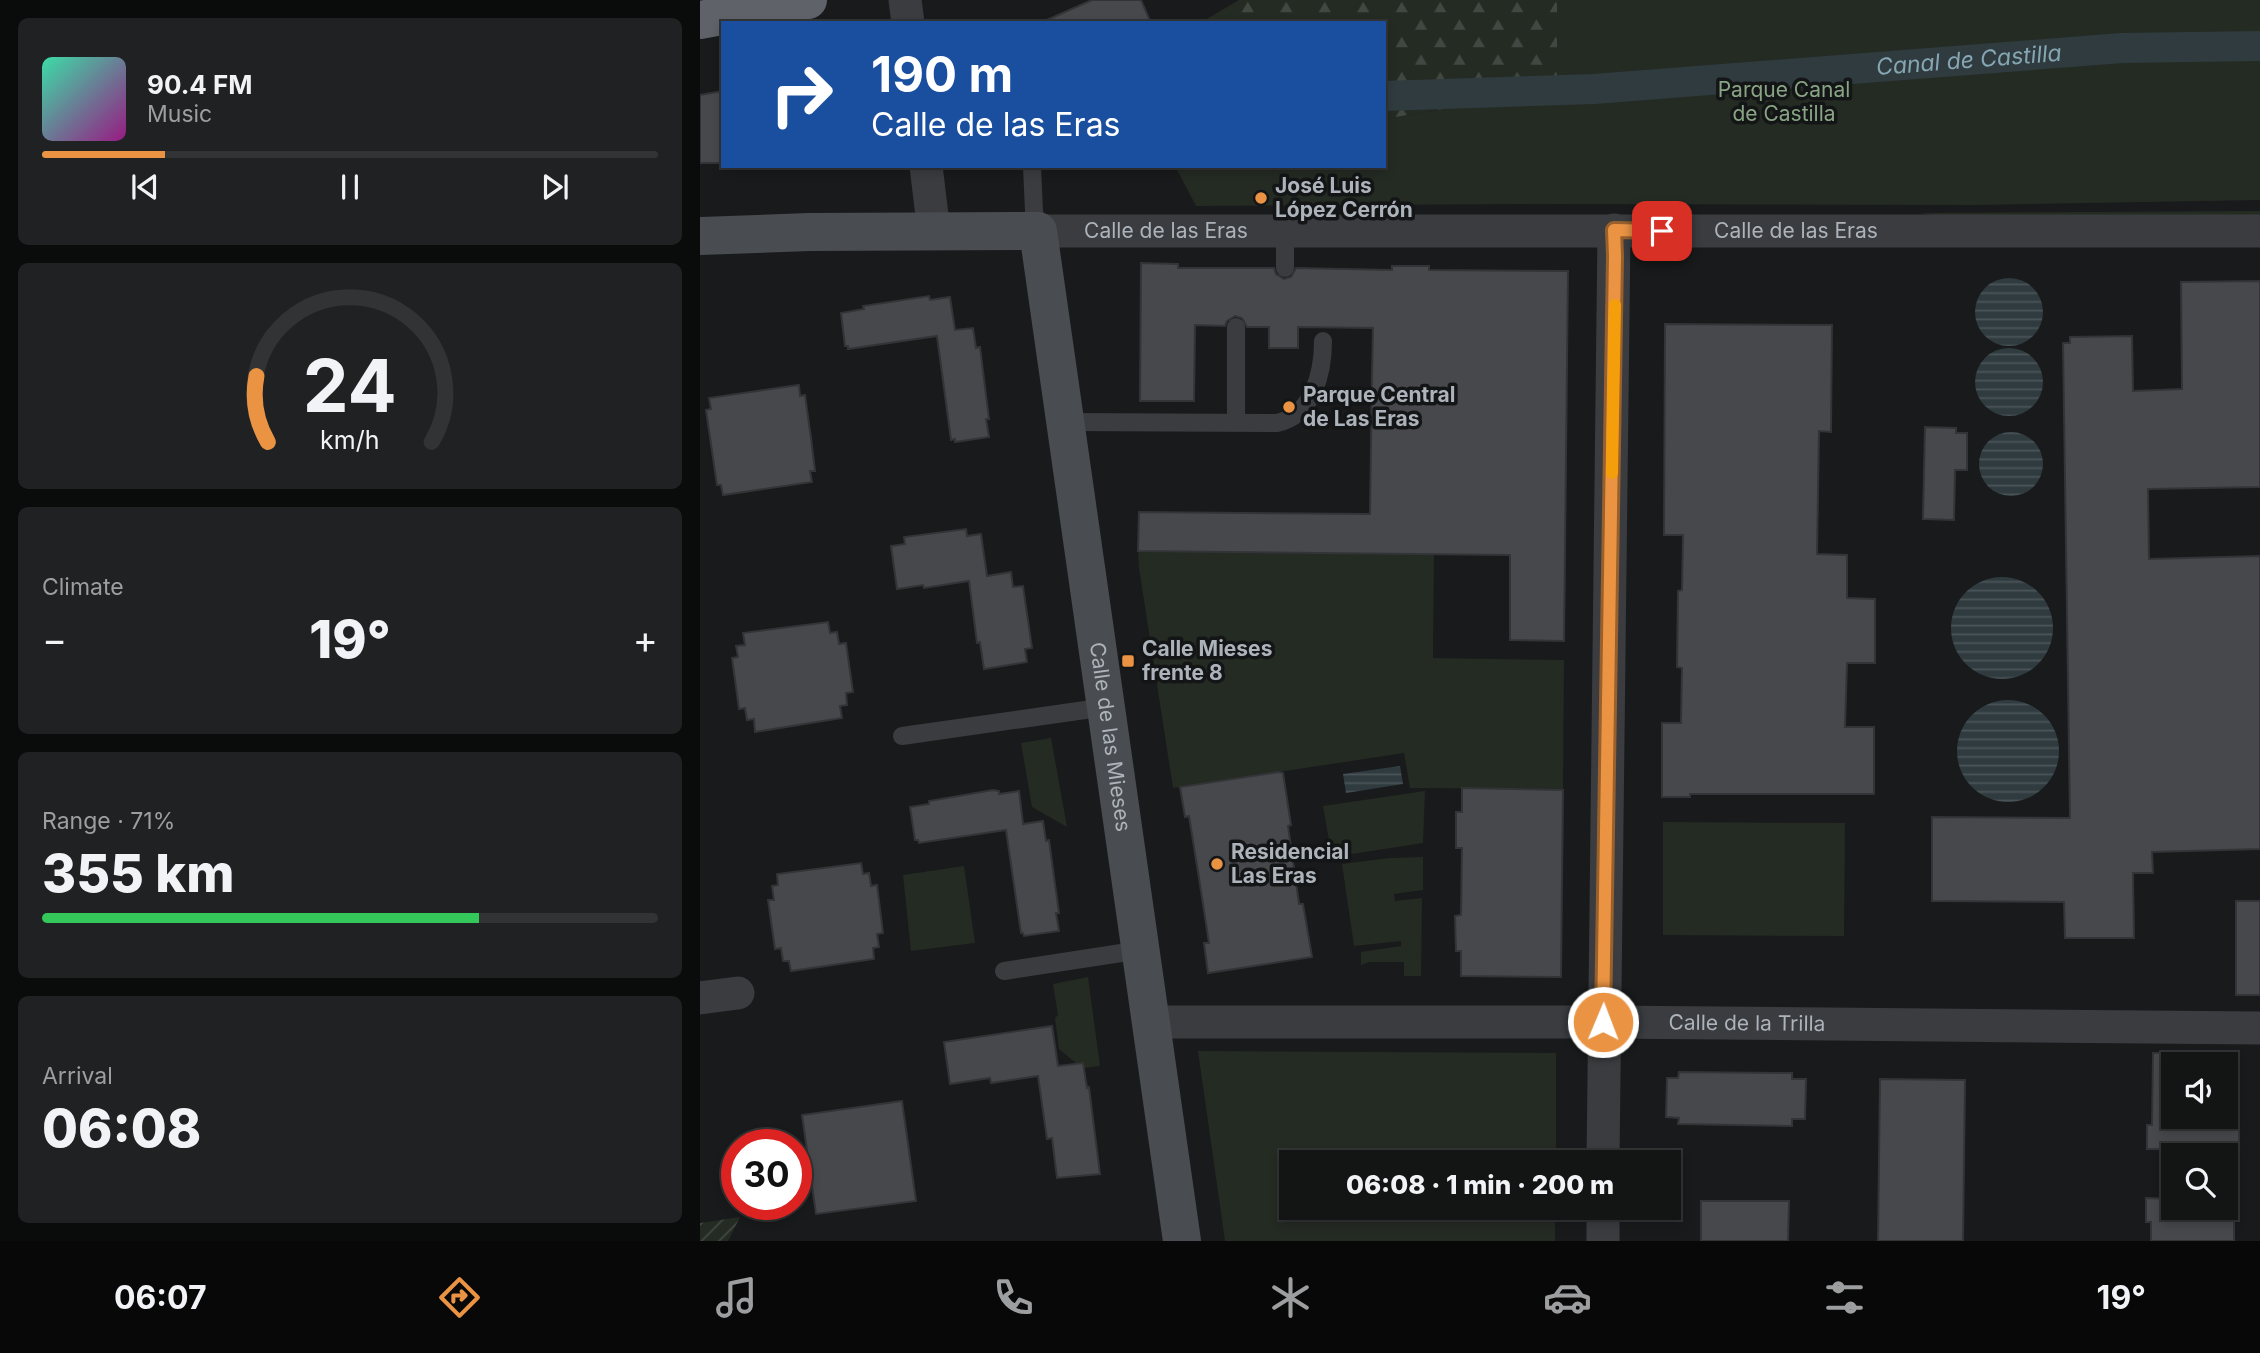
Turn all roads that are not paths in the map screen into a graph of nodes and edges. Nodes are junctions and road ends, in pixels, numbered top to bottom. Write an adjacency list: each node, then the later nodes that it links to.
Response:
1 (808, 0): 3 (highway)
2 (905, 0): 4 (street)
3 (700, 20)
4 (908, 21)
5 (926, 168): 11 (street)
6 (1032, 168): 8 (lane)
7 (1614, 230): 9 (street, Calle de las Eras); 10 (street, Calle de las Eras); 25 (street)
8 (1038, 231): 9 (street, Calle de las Eras); 11 (main road, Calle de las Eras); 16 (main road, Calle de las Mieses)
9 (1285, 231): 13 (lane)
10 (2260, 231)
11 (934, 232): 12 (main road, Calle de las Eras)
12 (700, 236)
13 (1285, 268)
14 (1236, 327): 17 (lane)
15 (1323, 341): 17 (lane)
16 (1065, 422): 17 (lane); 18 (main road, Calle de las Mieses)
17 (1236, 423)
18 (1106, 707): 19 (lane); 20 (main road, Calle de las Mieses)
19 (902, 736)
20 (1140, 950): 21 (lane); 24 (main road, Calle de las Mieses)
21 (1004, 971)
22 (738, 993): 23 (street)
23 (700, 998)
24 (1152, 1022): 25 (street, Calle de la Trilla); 29 (main road, Calle de las Mieses)
25 (1603, 1022): 26 (street, Calle de la Trilla); 27 (street)
26 (2260, 1028)
27 (1603, 1150)
28 (1603, 1220): 30 (street)
29 (1182, 1241)
30 (1603, 1241)

